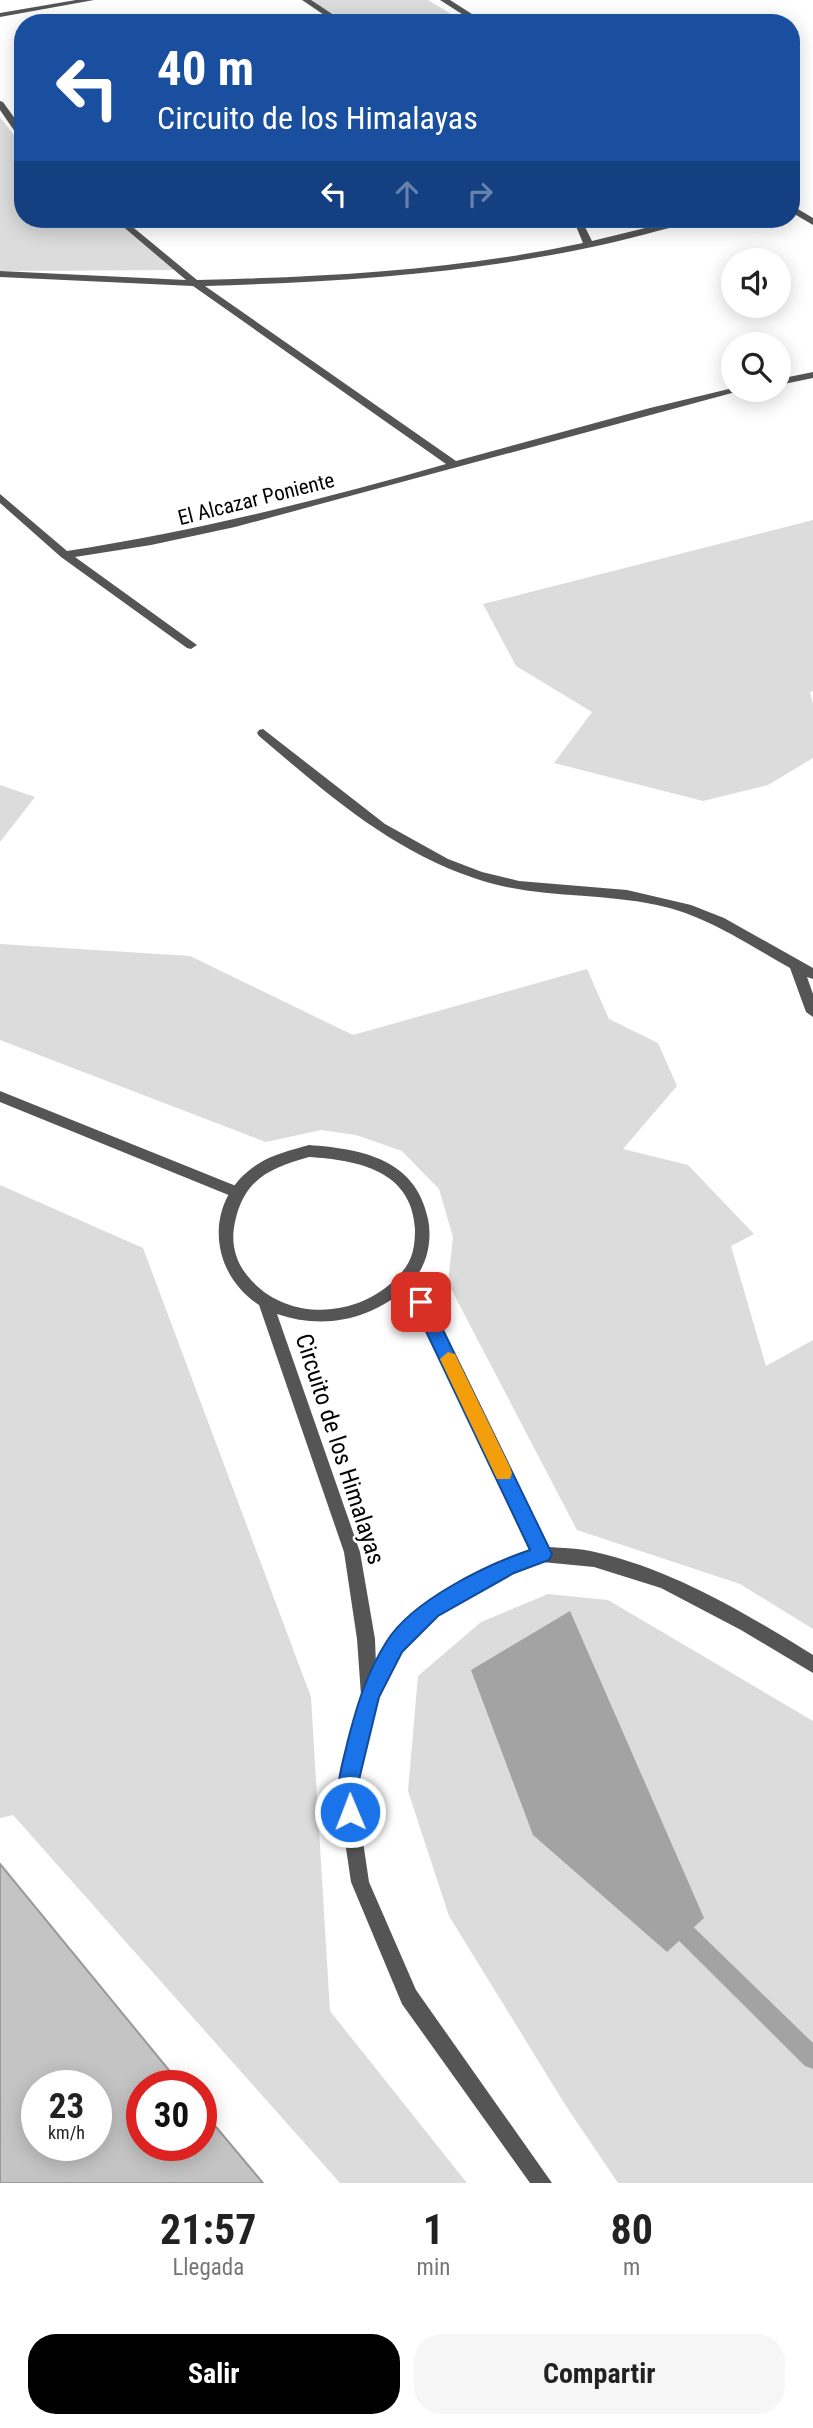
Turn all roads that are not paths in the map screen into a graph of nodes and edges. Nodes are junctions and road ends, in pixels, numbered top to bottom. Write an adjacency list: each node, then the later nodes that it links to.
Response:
1 (85, 0): 6 (street)
2 (306, 0): 4 (street)
3 (444, 0): 5 (street)
4 (328, 14)
5 (467, 14)
6 (0, 15)
7 (0, 104): 8 (street)
8 (14, 124)
9 (129, 228): 14 (street)
10 (581, 228): 12 (street)
11 (656, 228): 12 (street)
12 (589, 245): 14 (street)
13 (0, 274): 14 (street)
14 (195, 283): 18 (street)
15 (813, 375): 16 (street)
16 (791, 380)
17 (721, 394): 18 (street, El Alcazar Poniente)
18 (453, 464): 20 (street, El Alcazar Poniente)
19 (0, 497): 20 (street)
20 (65, 555): 21 (street)
21 (191, 645)
22 (263, 733): 23 (street)
23 (796, 966): 24 (street); 25 (street)
24 (813, 974)
25 (813, 1012)
26 (0, 1096): 27 (street)
27 (236, 1192): 28 (street); 29 (street)
28 (409, 1277): 29 (street); 30 (street)
29 (266, 1304): 32 (street, Circuito de los Himalayas)
30 (542, 1554): 31 (street, Circuito de los Himalayas); 32 (street, Circuito de los Himalayas)
31 (813, 1665)
32 (370, 1695): 33 (street, Circuito de los Himalayas)
33 (542, 2183)

